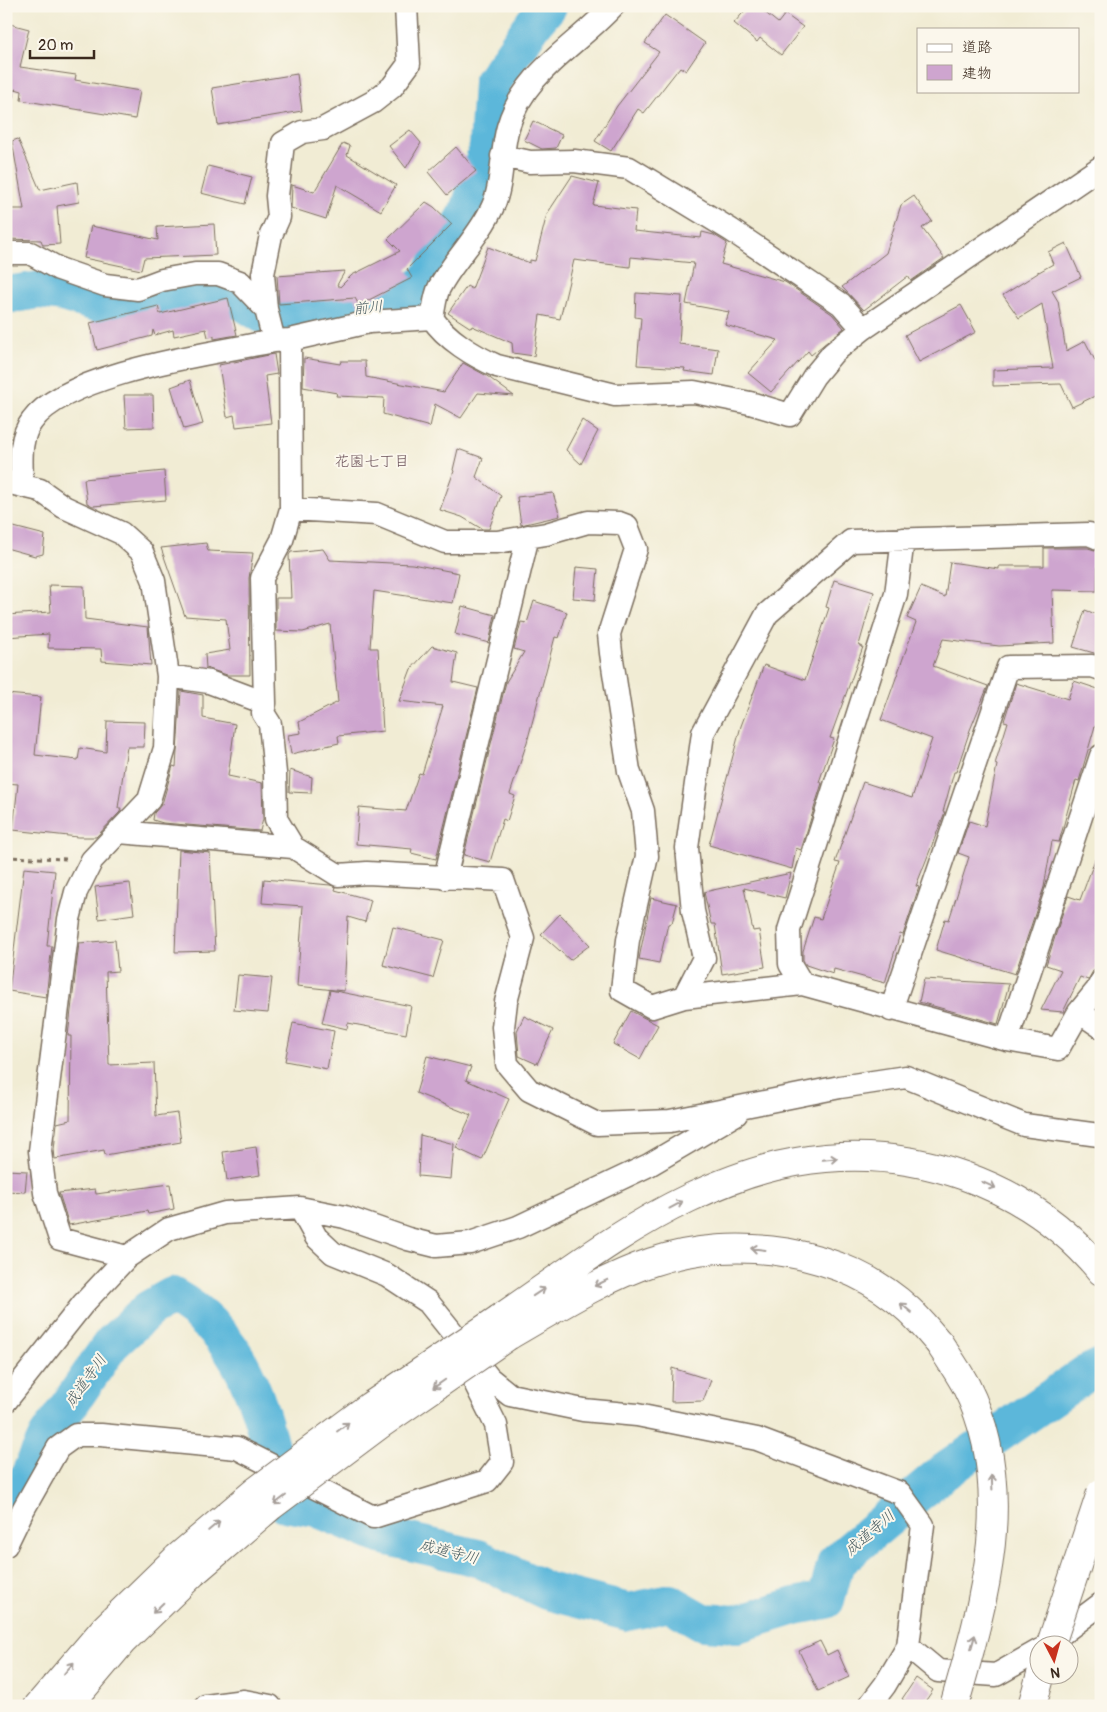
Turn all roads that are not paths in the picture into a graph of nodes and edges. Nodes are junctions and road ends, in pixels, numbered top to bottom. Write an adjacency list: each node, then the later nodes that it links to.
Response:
1 (406, 6): 7 (street)
2 (613, 6): 3 (street)
3 (502, 156): 6 (street); 8 (street)
4 (1101, 167): 8 (street)
5 (6, 253): 7 (street)
6 (432, 318): 7 (street); 8 (street)
7 (275, 329): 9 (street); 11 (street)
8 (863, 329)
9 (14, 438): 10 (street)
10 (14, 483): 16 (street)
11 (291, 509): 12 (street); 17 (street)
12 (528, 536): 21 (street); 24 (street)
13 (903, 539): 14 (street); 23 (street); 24 (street)
14 (1101, 539)
15 (1101, 669): 25 (street)
16 (168, 676): 17 (street); 19 (street)
17 (265, 703): 20 (street)
18 (1101, 756): 28 (street)
19 (119, 832): 20 (street); 32 (street)
20 (293, 847): 21 (street)
21 (445, 878): 29 (street)
22 (1101, 982): 26 (street)
23 (802, 984): 24 (street); 25 (street)
24 (684, 997)
25 (890, 1010): 28 (street)
26 (1079, 1012): 27 (street); 28 (street)
27 (1101, 1027)
28 (1007, 1040)
29 (755, 1104): 30 (street); 31 (street)
30 (1101, 1134)
31 (300, 1208): 32 (street); 34 (street)
32 (127, 1257): 36 (street)
33 (1093, 1261): 35 (highway, one-way to 33)
34 (428, 1302): 38 (street); 43 (street)
35 (503, 1328): 39 (highway, bridge); 51 (highway, one-way to 35, bridge)
36 (6, 1401)
37 (1101, 1493): 41 (highway, bridge)
38 (6, 1545)
39 (185, 1566): 46 (highway, one-way to 39); 47 (highway, one-way to 47)
40 (1101, 1604): 42 (street)
41 (1052, 1634)
42 (1062, 1634)
43 (908, 1646): 44 (street); 50 (street)
44 (1030, 1656)
45 (1038, 1684): 52 (highway)
46 (38, 1706)
47 (68, 1706)
48 (206, 1706): 49 (street)
49 (270, 1706)
50 (869, 1706)
51 (954, 1706)
52 (1032, 1706)

